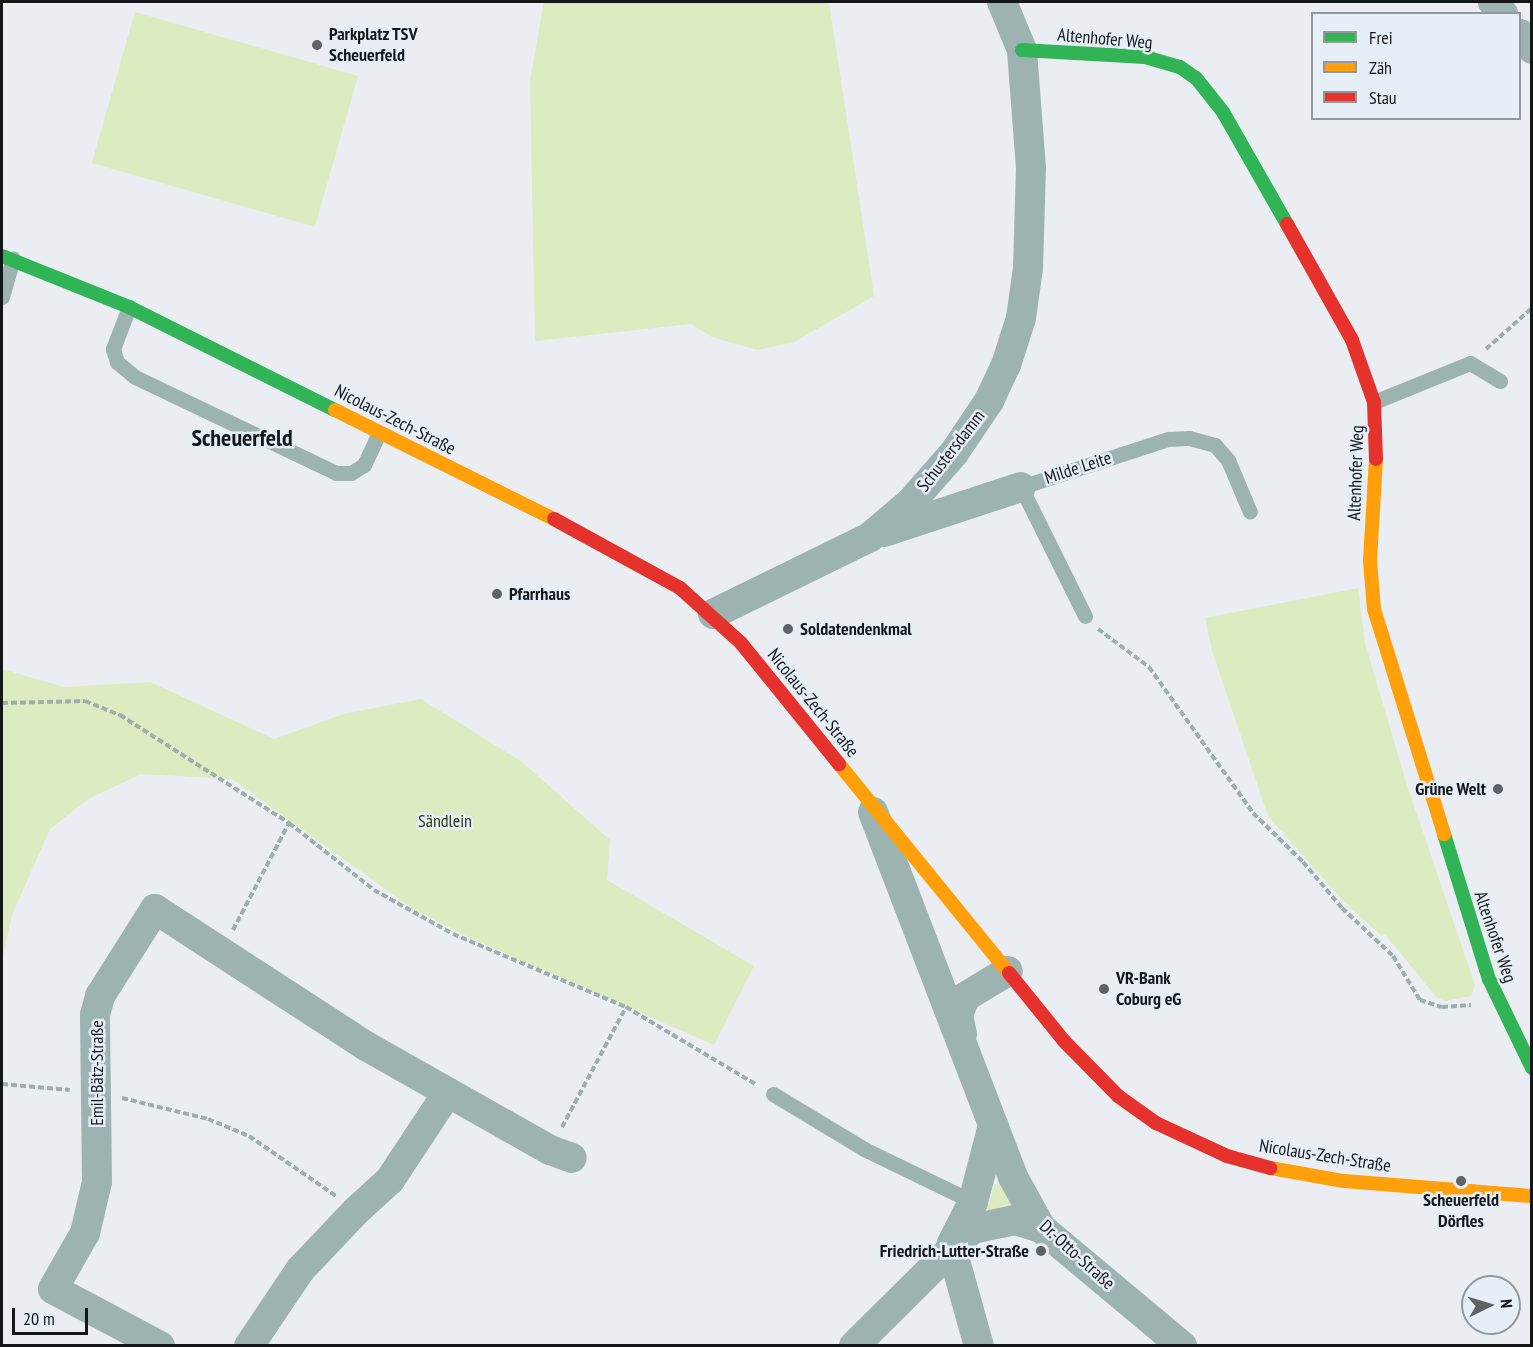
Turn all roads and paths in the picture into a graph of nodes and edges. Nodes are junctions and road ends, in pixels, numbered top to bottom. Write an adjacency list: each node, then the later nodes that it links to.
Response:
1 (1002, 2): 4 (street, Schustersdamm)
2 (1521, 35): 3 (street)
3 (1532, 49)
4 (1022, 50): 11 (street, Altenhofer Weg); 15 (street, Schustersdamm)
5 (7, 257): 6 (lane); 7 (street, Nicolaus-Zech-Straße)
6 (2, 297)
7 (129, 307): 12 (street, Nicolaus-Zech-Straße); 12 (lane)
8 (1532, 308): 9 (path)
9 (1470, 363): 10 (lane); 11 (lane)
10 (1500, 381)
11 (1374, 402): 23 (street, Altenhofer Weg)
12 (380, 433): 16 (street, Nicolaus-Zech-Straße)
13 (1021, 486): 14 (lane, Milde Leite); 15 (street, Milde Leite); 17 (lane)
14 (1250, 512)
15 (870, 537): 16 (street, Schustersdamm)
16 (712, 614): 19 (street, Nicolaus-Zech-Straße)
17 (1084, 616): 23 (path)
18 (2, 703): 20 (path)
19 (868, 800): 22 (street, Nicolaus-Zech-Straße); 25 (street, Dr.-Otto-Straße)
20 (289, 823): 21 (path); 24 (path)
21 (222, 952): 28 (street, Emil-Bätz-Straße); 29 (street, Emil-Bätz-Straße)
22 (1008, 971): 25 (street, Dr.-Otto-Straße); 33 (street, Nicolaus-Zech-Straße)
23 (1498, 1002): 26 (street, Altenhofer Weg)
24 (626, 1007): 30 (path); 32 (path)
25 (963, 1043): 31 (street, Dr.-Otto-Straße)
26 (1532, 1068)
27 (2, 1084): 28 (path)
28 (97, 1091): 35 (path); 38 (street, Emil-Bätz-Straße)
29 (448, 1092): 32 (street, Emil-Bätz-Straße); 35 (street)
30 (773, 1094): 34 (lane)
31 (993, 1124): 34 (street); 36 (street, Dr.-Otto-Straße)
32 (572, 1158)
33 (1532, 1196)
34 (973, 1203): 37 (street)
35 (356, 1211): 39 (street)
36 (1041, 1228): 37 (street); 42 (street, Dr.-Otto-Straße)
37 (951, 1246): 40 (street); 41 (street)
38 (160, 1346)
39 (249, 1346)
40 (854, 1346)
41 (979, 1346)
42 (1182, 1346)

